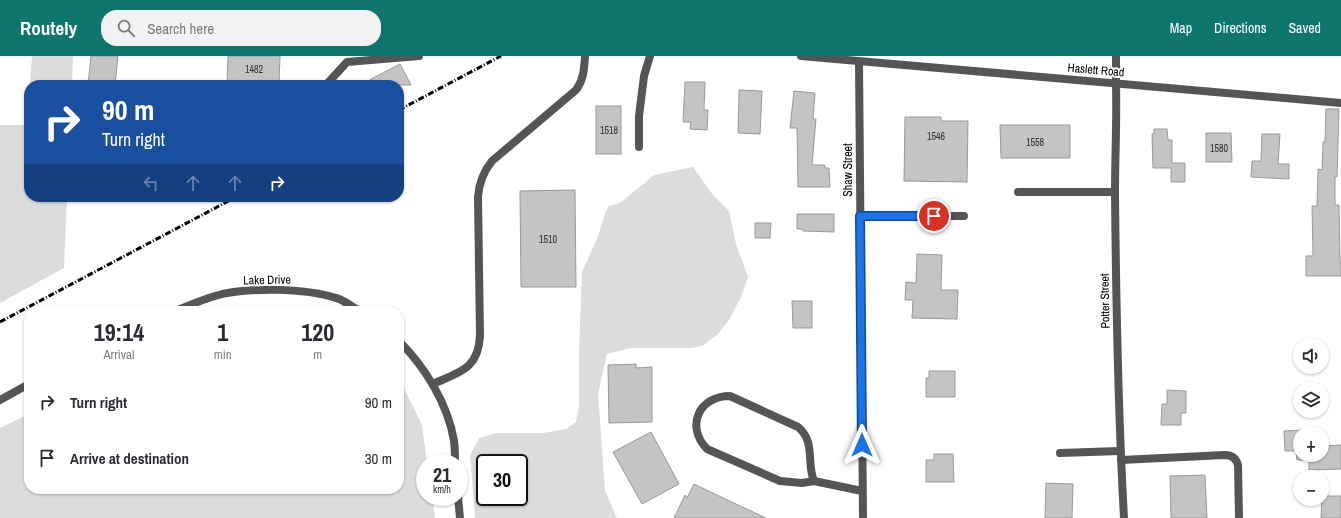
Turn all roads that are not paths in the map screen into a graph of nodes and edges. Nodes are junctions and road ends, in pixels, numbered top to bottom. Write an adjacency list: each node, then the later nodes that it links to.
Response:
1 (419, 56): 7 (street)
2 (585, 56): 18 (street)
3 (650, 56): 10 (street)
4 (801, 56): 6 (street, Haslett Road)
5 (1116, 56): 8 (street, Potter Street)
6 (860, 61): 8 (street, Haslett Road); 13 (street, Shaw Street)
7 (331, 80)
8 (1116, 84): 9 (street, Haslett Road); 12 (street, Potter Street)
9 (1341, 103)
10 (639, 147)
11 (1018, 192): 12 (street)
12 (1115, 192): 23 (street, Potter Street)
13 (860, 216): 14 (street); 25 (street, Shaw Street)
14 (964, 216)
15 (188, 306): 16 (street, Lake Drive)
16 (351, 306)
17 (404, 346): 18 (street)
18 (433, 384): 22 (street)
19 (24, 387): 20 (street)
20 (0, 400)
21 (1060, 453): 23 (street)
22 (454, 454)
23 (1121, 456): 29 (street, Potter Street); 30 (street)
24 (814, 481): 24 (street); 25 (street)
25 (862, 491): 28 (street, Shaw Street)
26 (459, 506): 27 (street)
27 (460, 518)
28 (863, 518)
29 (1124, 518)
30 (1239, 518)

